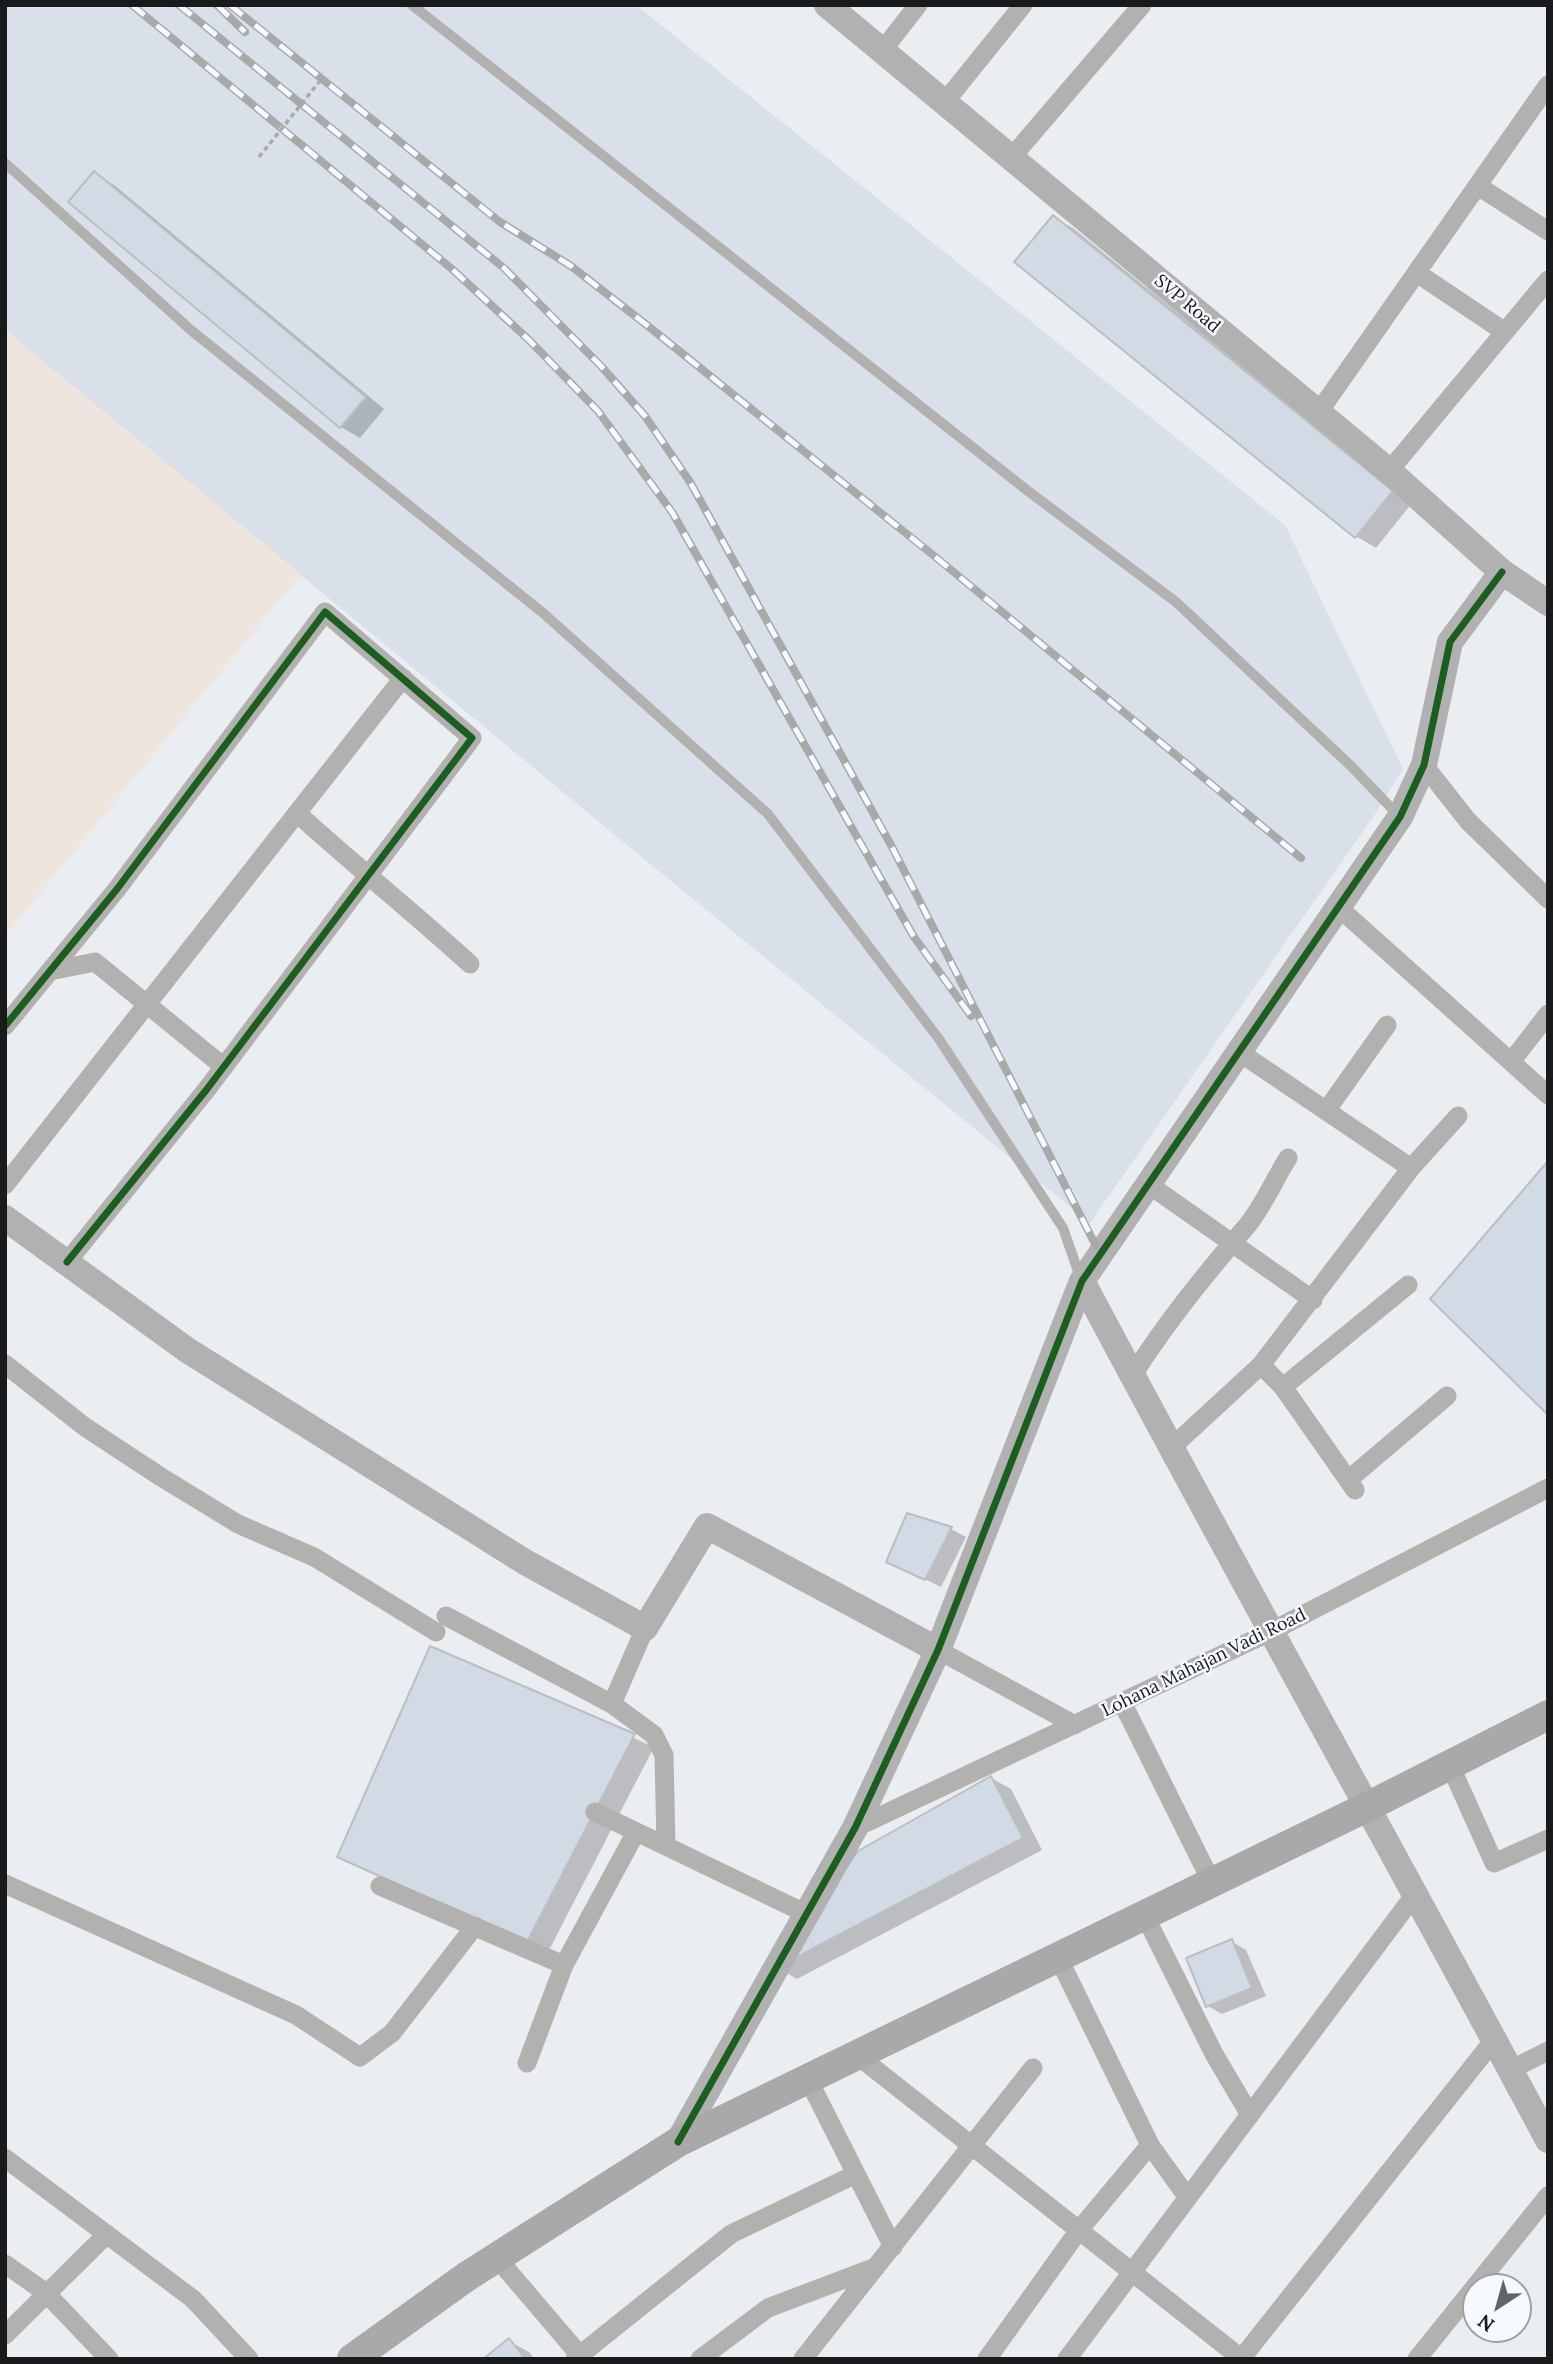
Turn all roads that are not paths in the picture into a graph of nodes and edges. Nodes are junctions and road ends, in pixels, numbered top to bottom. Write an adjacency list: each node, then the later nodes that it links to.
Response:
1 (412, 5): 23 (lane)
2 (827, 5): 6 (street, SVP Road)
3 (918, 5): 6 (street)
4 (1023, 5): 8 (street)
5 (1142, 5): 9 (street)
6 (881, 51): 8 (street, SVP Road)
7 (1548, 85): 11 (street)
8 (944, 103): 9 (street, SVP Road)
9 (1011, 158): 16 (street, SVP Road)
10 (5, 163): 46 (lane)
11 (1478, 186): 12 (street); 13 (street)
12 (1548, 230)
13 (1417, 273): 15 (street); 16 (street)
14 (1548, 280): 15 (street)
15 (1505, 332): 17 (street)
16 (1318, 413): 17 (street, SVP Road)
17 (1388, 471): 18 (street, SVP Road)
18 (1502, 572): 19 (street, SVP Road); 21 (street)
19 (1546, 600)
20 (403, 678): 22 (street); 24 (street); 28 (street)
21 (1424, 765): 23 (street); 25 (street)
22 (297, 813): 24 (street); 29 (street)
23 (1400, 817): 26 (street)
24 (368, 878): 27 (street); 35 (street)
25 (1548, 899)
26 (1338, 907): 33 (street); 34 (street)
27 (470, 964)
28 (50, 971): 29 (street); 32 (street)
29 (146, 1006): 35 (street); 42 (street)
30 (1548, 1014): 34 (street)
31 (1387, 1025): 37 (street)
32 (5, 1026)
33 (1239, 1052): 37 (street); 41 (street)
34 (1511, 1062): 36 (street)
35 (224, 1067): 45 (street)
36 (1548, 1095)
37 (1326, 1111): 40 (street)
38 (1458, 1116): 40 (street)
39 (1287, 1158): 44 (street)
40 (1411, 1168): 48 (street)
41 (1148, 1184): 44 (street); 46 (street)
42 (5, 1185)
43 (5, 1218): 45 (street)
44 (1229, 1243): 48 (street); 51 (street)
45 (67, 1262): 56 (street)
46 (1082, 1281): 51 (street); 58 (street)
47 (1408, 1285): 52 (street)
48 (1313, 1300): 50 (street)
49 (5, 1364): 60 (street)
50 (1261, 1365): 52 (street); 54 (street)
51 (1132, 1376): 54 (street)
52 (1283, 1387): 53 (street)
53 (1447, 1396)
54 (1171, 1448): 57 (street)
55 (1548, 1488): 57 (street, Lohana Mahajan Vadi Road)
56 (645, 1628): 58 (street); 60 (street)
57 (1270, 1632): 59 (street, Lohana Mahajan Vadi Road); 64 (street)
58 (938, 1650): 62 (street); 66 (street)
59 (1122, 1702): 62 (street, Lohana Mahajan Vadi Road); 70 (street)
60 (612, 1704): 69 (street)
61 (1548, 1715): 63 (main road)
62 (1075, 1725): 66 (street, Lohana Mahajan Vadi Road)
63 (1450, 1765): 64 (main road); 68 (street)
64 (1369, 1806): 70 (main road); 73 (street)
65 (595, 1812): 67 (street)
66 (855, 1828): 74 (street)
67 (636, 1832): 69 (street); 78 (street)
68 (1548, 1839)
69 (666, 1846): 74 (street)
70 (1212, 1883): 75 (main road)
71 (5, 1884): 76 (street)
72 (380, 1886): 76 (street)
73 (1416, 1893): 79 (street); 86 (street)
74 (807, 1914): 88 (street)
75 (1144, 1916): 77 (main road); 86 (street)
76 (475, 1926): 78 (street)
77 (1058, 1957): 81 (main road); 89 (street)
78 (565, 1965): 82 (street)
79 (1494, 2040): 84 (street); 112 (street)
80 (1548, 2051): 84 (street)
81 (857, 2055): 85 (main road); 90 (street)
82 (527, 2063)
83 (1033, 2068): 90 (street)
84 (1510, 2070): 87 (street)
85 (808, 2079): 88 (main road); 92 (street)
86 (1250, 2115): 94 (street)
87 (1548, 2140)
88 (678, 2142): 98 (main road)
89 (1150, 2145): 94 (street); 95 (street)
90 (973, 2146): 95 (street); 97 (street)
91 (5, 2158): 96 (street)
92 (856, 2174): 97 (street); 104 (street)
93 (1548, 2196): 113 (street)
94 (1188, 2198): 101 (street)
95 (1079, 2230): 101 (street); 110 (street)
96 (107, 2234): 102 (street); 106 (street)
97 (893, 2246): 100 (street)
98 (497, 2258): 104 (street); 107 (main road)
99 (5, 2264): 102 (street)
100 (877, 2267): 108 (street); 109 (street)
101 (1133, 2273): 111 (street); 112 (street)
102 (45, 2292): 103 (street); 105 (street)
103 (5, 2335)
104 (579, 2358)
105 (109, 2359)
106 (249, 2359)
107 (352, 2359)
108 (700, 2359)
109 (803, 2359)
110 (988, 2359)
111 (1067, 2359)
112 (1242, 2359)
113 (1417, 2359)

